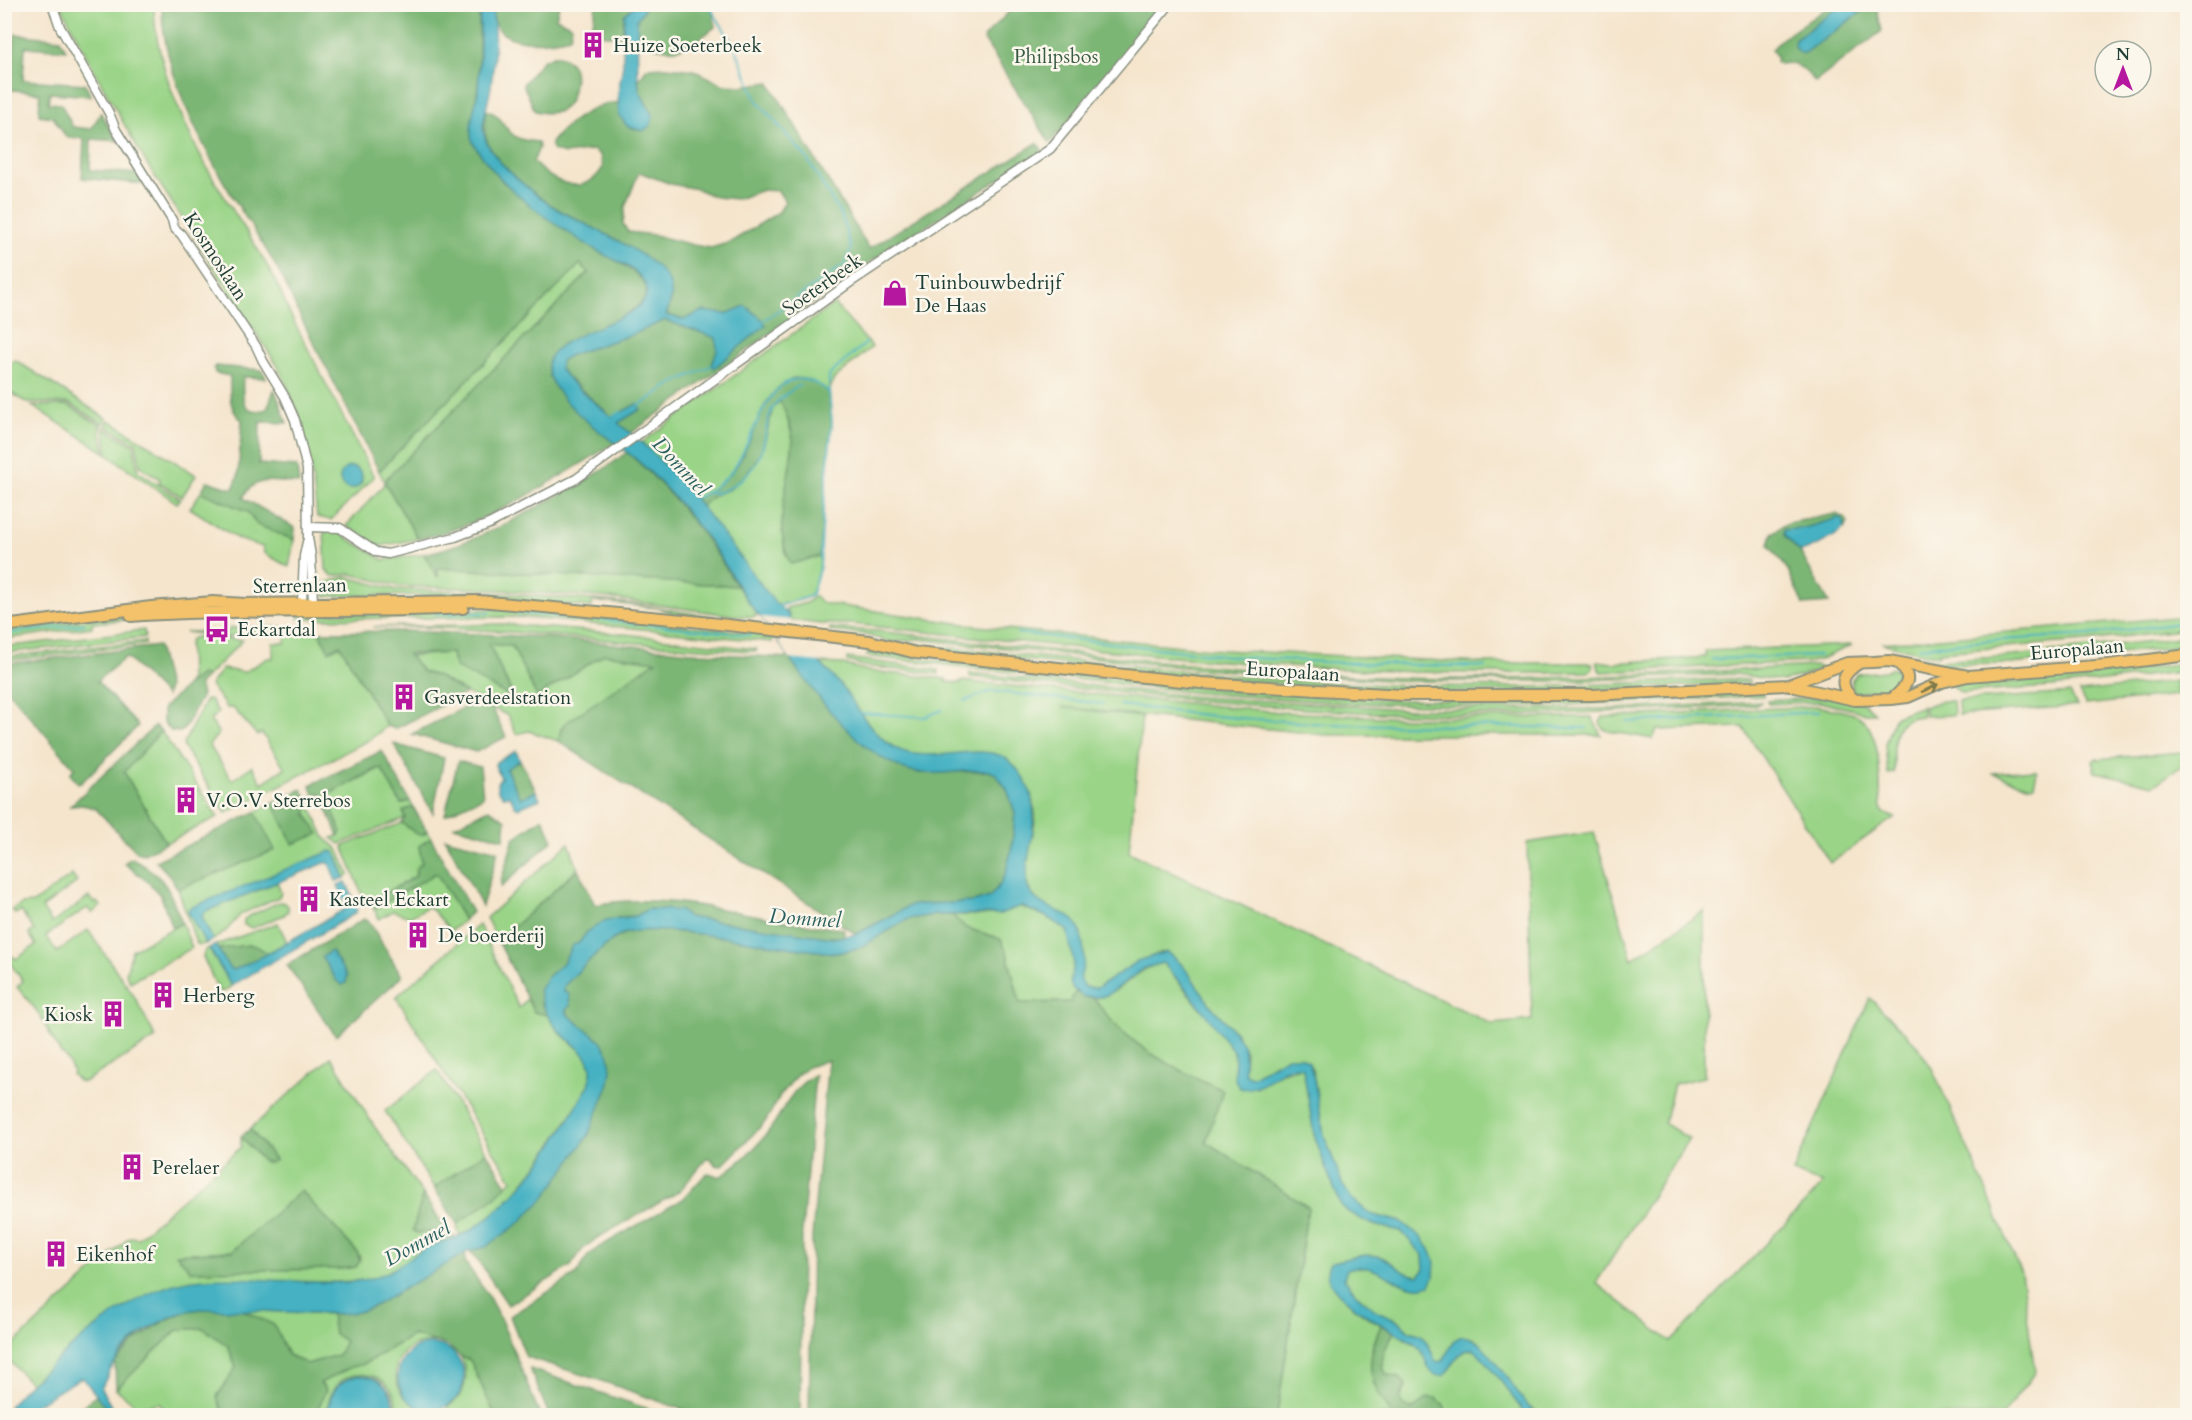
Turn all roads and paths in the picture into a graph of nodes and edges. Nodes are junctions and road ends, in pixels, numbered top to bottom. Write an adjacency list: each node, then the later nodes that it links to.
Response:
1 (52, 4): 3 (street, Kosmoslaan)
2 (1170, 4): 3 (street, Soeterbeek)
3 (308, 527): 4 (street, Kosmoslaan)
4 (308, 606): 5 (main road, Sterrenlaan); 6 (main road, Sterrenlaan)
5 (4, 626)
6 (800, 633): 11 (main road, Europalaan)
7 (2187, 655): 10 (main road, Europalaan)
8 (1859, 662): 9 (main road); 11 (main road, Europalaan); 13 (main road)
9 (1898, 663): 10 (main road, Europalaan); 12 (main road)
10 (1968, 676): 12 (main road, Europalaan, one-way to 10)
11 (1788, 685): 13 (main road, Europalaan)
12 (1892, 699): 13 (main road)
13 (1855, 700)

